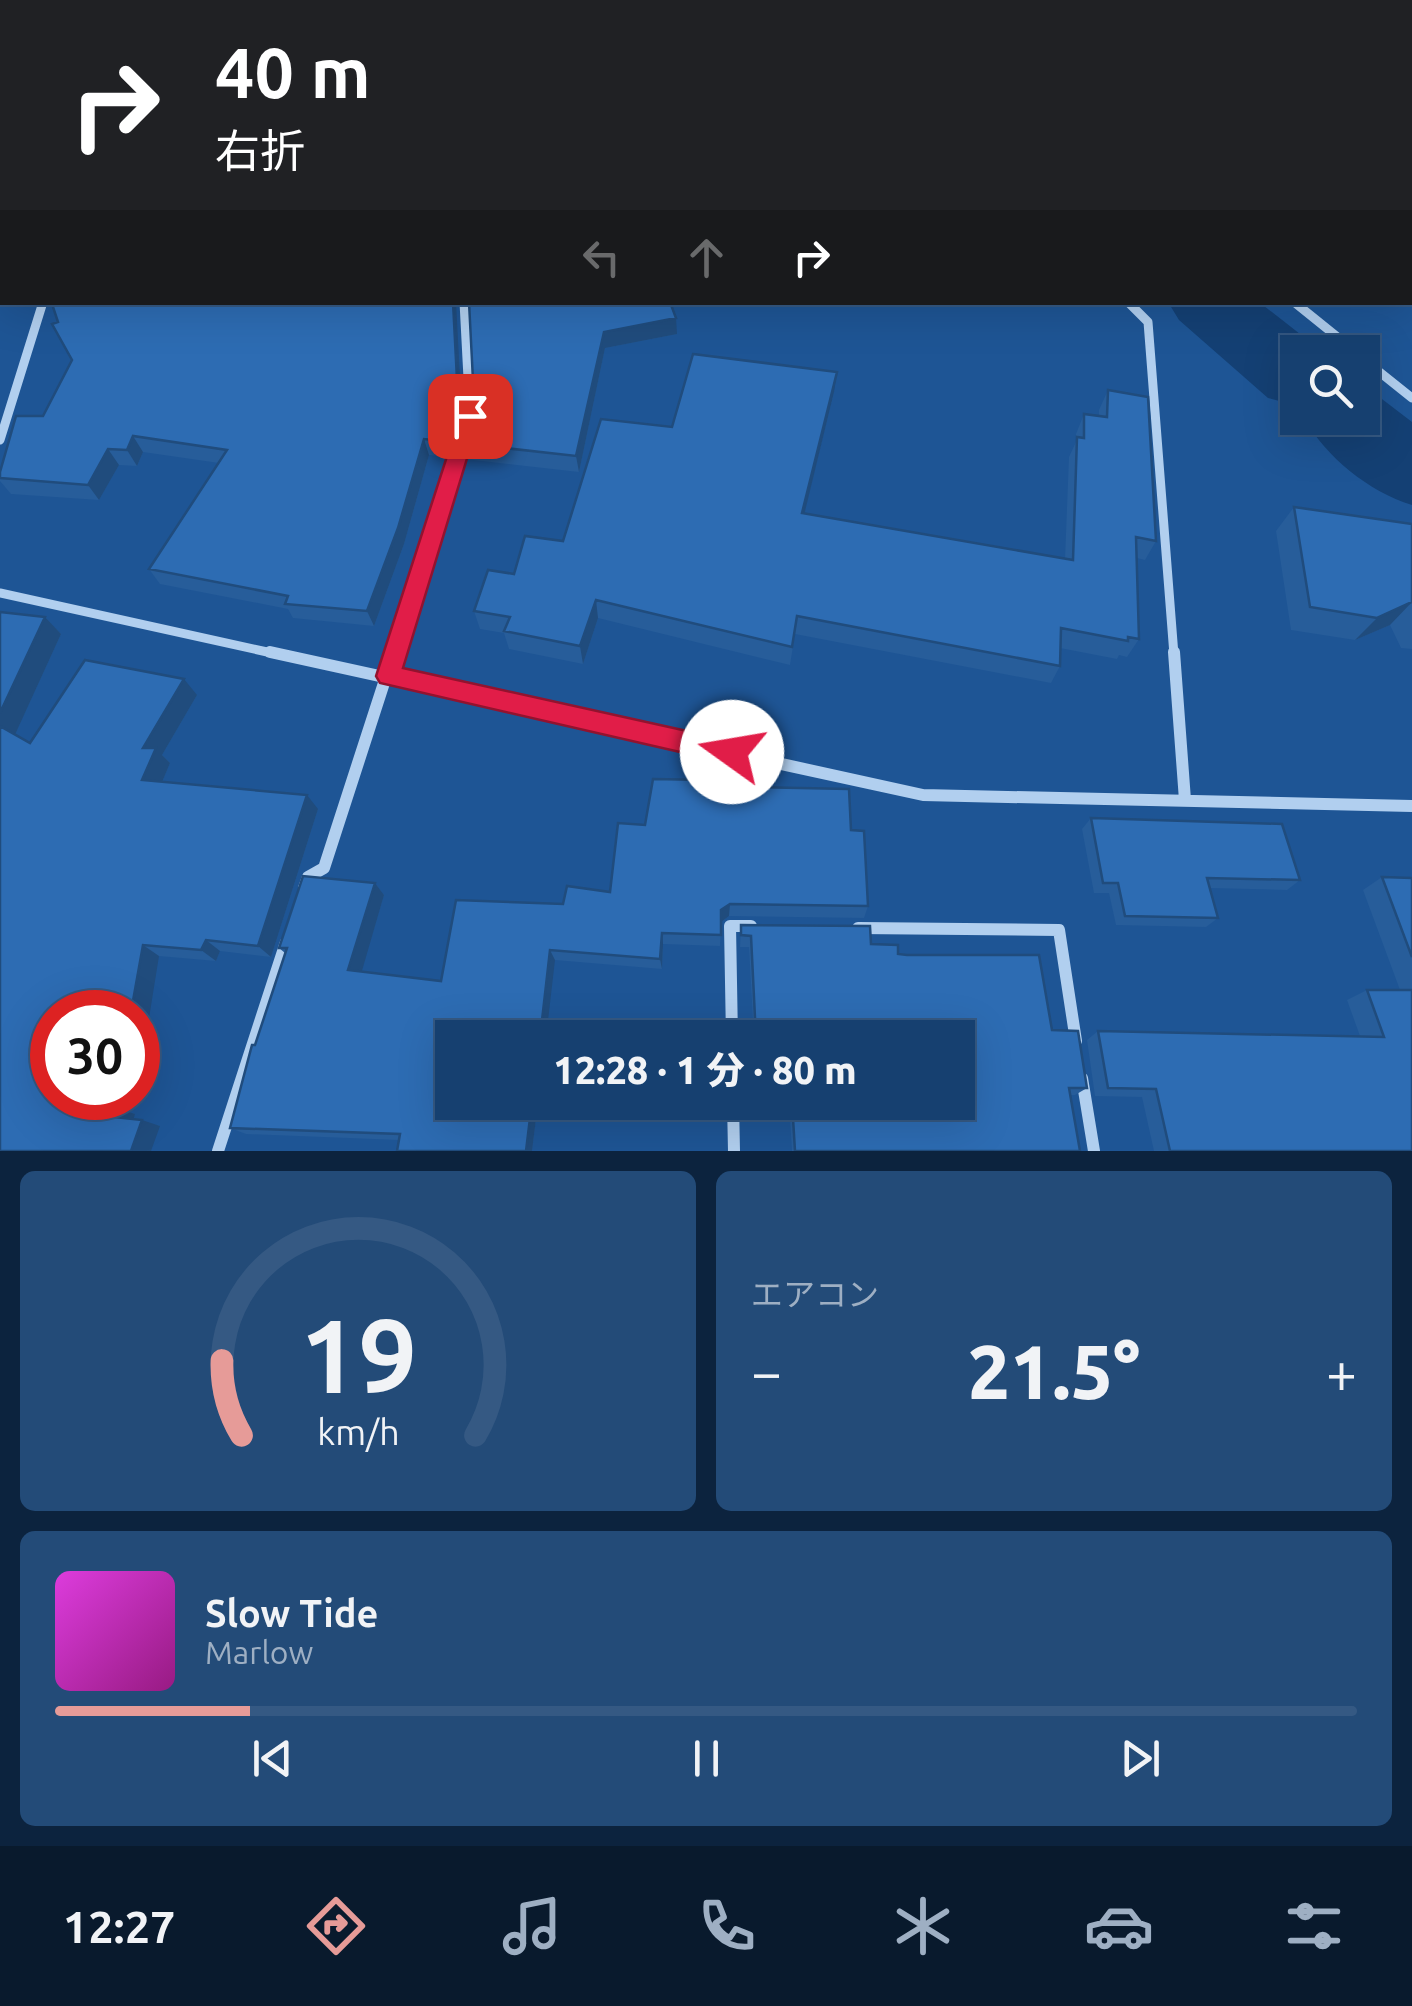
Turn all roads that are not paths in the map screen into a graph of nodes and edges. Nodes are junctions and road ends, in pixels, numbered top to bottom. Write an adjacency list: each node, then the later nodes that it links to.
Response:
1 (42, 305): 8 (street)
2 (464, 305): 10 (street)
3 (1131, 305): 11 (street)
4 (1298, 305): 5 (street)
5 (1335, 335)
6 (1380, 372): 7 (street)
7 (1412, 398)
8 (0, 440)
9 (0, 594): 10 (street)
10 (388, 676): 11 (street); 13 (street)
11 (1185, 800): 12 (street)
12 (1412, 806)
13 (302, 895)
14 (769, 926): 17 (street)
15 (846, 928): 21 (street)
16 (290, 932): 19 (street)
17 (732, 1020)
18 (733, 1120): 20 (street)
19 (218, 1151)
20 (734, 1151)
21 (1094, 1151)

